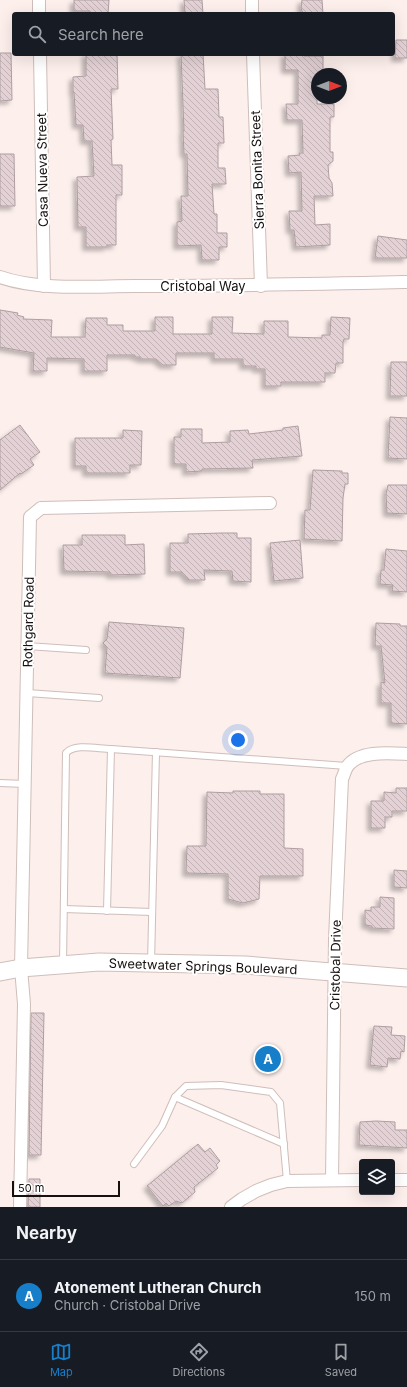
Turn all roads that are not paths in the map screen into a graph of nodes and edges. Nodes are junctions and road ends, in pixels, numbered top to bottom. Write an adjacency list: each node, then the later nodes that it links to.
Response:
1 (39, 0): 3 (street)
2 (252, 0): 4 (street)
3 (39, 12)
4 (252, 12)
5 (40, 56): 9 (street, Casa Nueva Street)
6 (254, 56): 10 (street, Sierra Bonita Street)
7 (0, 277): 9 (street, Cristobal Way)
8 (407, 282): 10 (street, Cristobal Way)
9 (44, 286): 10 (street, Cristobal Way)
10 (261, 286)
11 (270, 503): 12 (street, Rothgard Road)
12 (27, 646): 13 (lane); 14 (street, Rothgard Road)
13 (86, 650)
14 (27, 693): 15 (lane); 21 (street, Rothgard Road)
15 (99, 698)
16 (111, 749): 17 (lane); 22 (lane); 23 (lane)
17 (156, 752): 19 (lane); 24 (lane)
18 (407, 754): 19 (street)
19 (347, 766): 29 (street, Cristobal Drive)
20 (0, 783): 21 (lane)
21 (25, 784): 27 (street, Rothgard Road)
22 (64, 909): 23 (lane); 26 (lane)
23 (107, 911): 24 (lane)
24 (152, 912): 25 (lane)
25 (151, 963): 26 (main road, Sweetwater Springs Boulevard); 29 (main road, Sweetwater Springs Boulevard)
26 (63, 965): 27 (main road, Sweetwater Springs Boulevard)
27 (21, 968): 28 (main road, Sweetwater Springs Boulevard); 39 (street, Rothgard Road)
28 (0, 972)
29 (335, 973): 30 (main road, Sweetwater Springs Boulevard); 34 (street, Cristobal Drive)
30 (407, 978)
31 (174, 1097): 32 (lane); 32 (lane); 33 (lane)
32 (284, 1144): 38 (lane)
33 (134, 1164)
34 (332, 1180): 35 (street); 38 (street)
35 (359, 1180)
36 (395, 1180): 37 (street)
37 (407, 1180)
38 (287, 1181): 40 (street)
39 (20, 1207)
40 (231, 1207)

